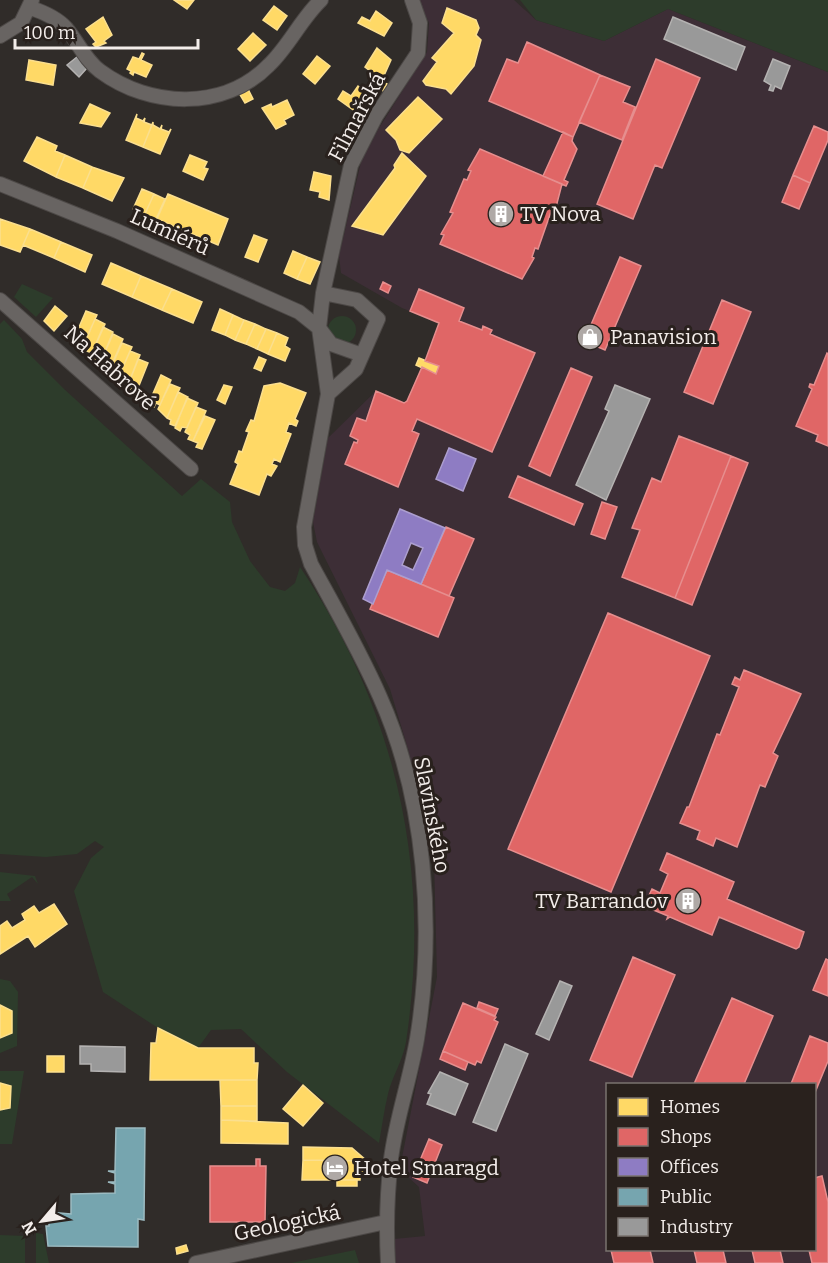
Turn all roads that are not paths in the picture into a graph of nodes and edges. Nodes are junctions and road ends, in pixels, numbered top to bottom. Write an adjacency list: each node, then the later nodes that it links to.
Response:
1 (321, 0): 3 (street)
2 (412, 0): 6 (street, Filmařská)
3 (32, 4): 4 (street)
4 (0, 36)
5 (0, 183): 8 (street, Lumiérů)
6 (323, 293): 8 (street, Filmařská); 9 (street)
7 (0, 300): 11 (street, Na Habrové)
8 (319, 328): 9 (street, Lumiérů); 10 (street, Slavínského)
9 (362, 355): 10 (street)
10 (328, 394): 12 (street, Slavínského)
11 (191, 469)
12 (386, 1222): 13 (street, Geologická); 14 (street, Slavínského)
13 (196, 1263)
14 (388, 1263)

